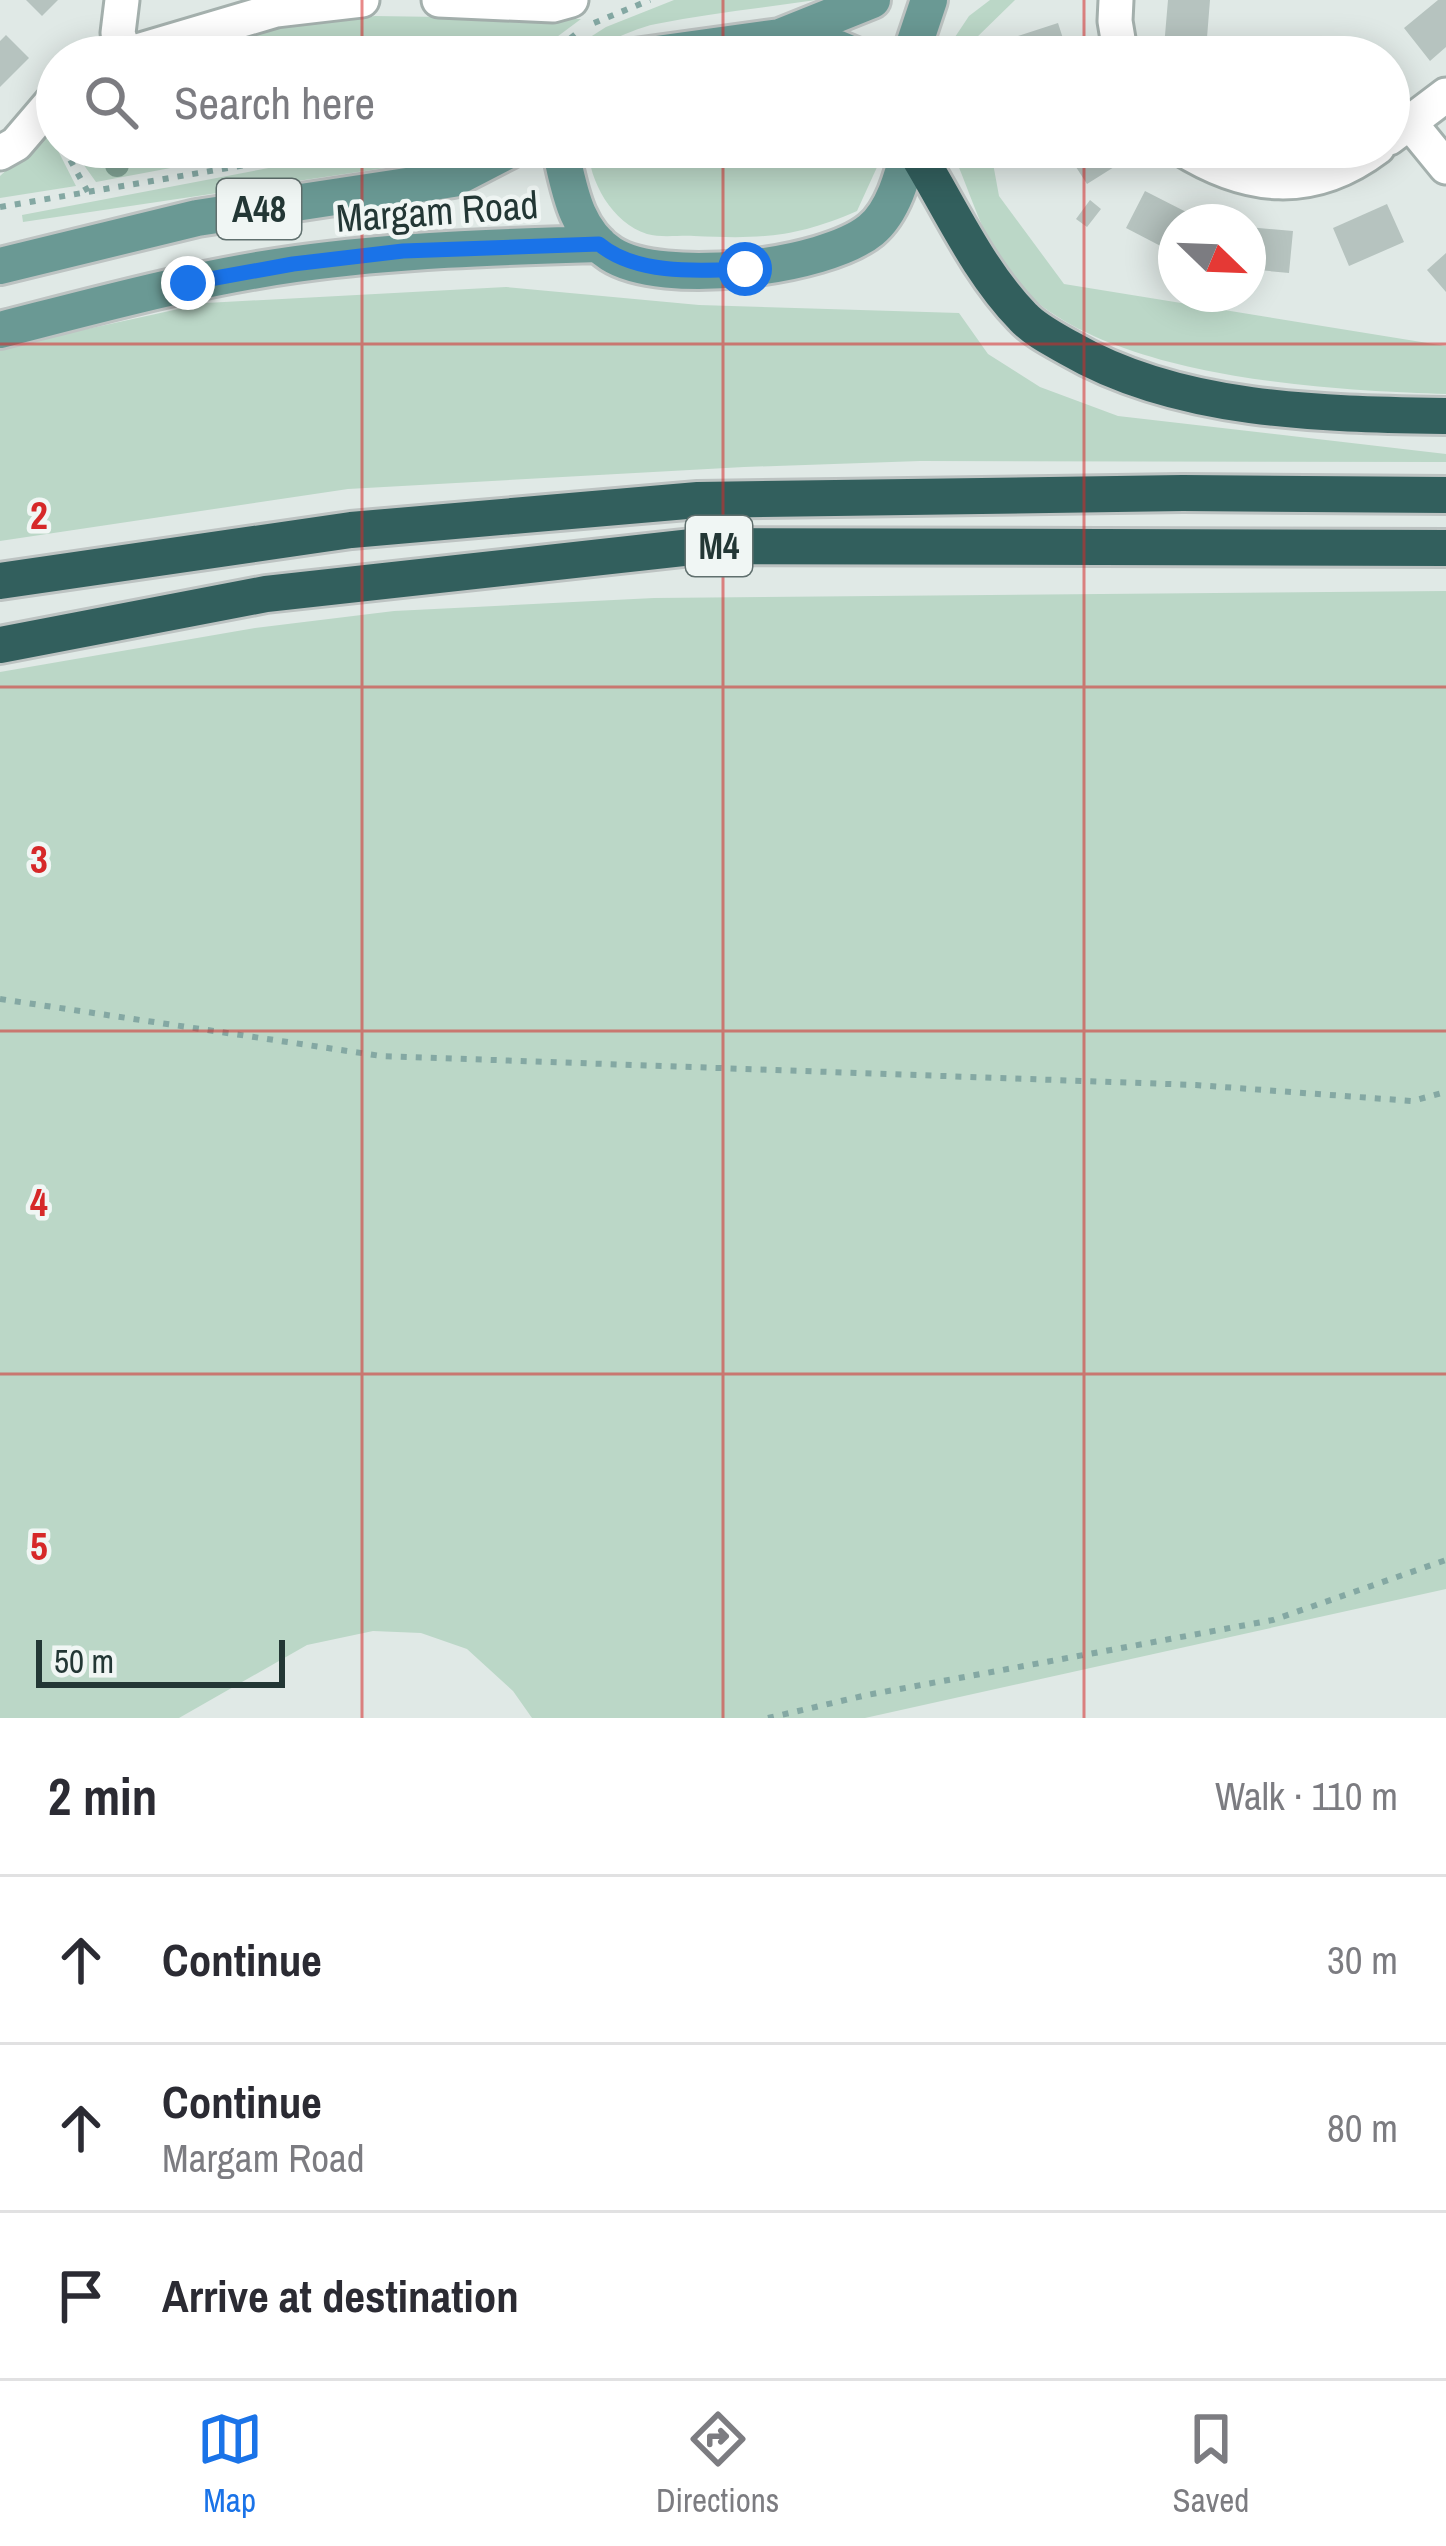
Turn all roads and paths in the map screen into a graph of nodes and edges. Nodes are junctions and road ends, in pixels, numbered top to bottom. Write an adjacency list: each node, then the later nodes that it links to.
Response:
1 (122, 0): 10 (street)
2 (362, 0): 11 (street)
3 (439, 0): 4 (street)
4 (571, 0)
5 (614, 0): 9 (path)
6 (872, 0): 12 (main road)
7 (928, 0): 13 (main road)
8 (1116, 0): 14 (street)
9 (619, 11)
10 (118, 36)
11 (186, 36)
12 (782, 36)
13 (917, 36)
14 (1118, 36)
15 (1446, 95): 17 (street)
16 (36, 121): 19 (street)
17 (1410, 123)
18 (1410, 139): 20 (street)
19 (0, 153)
20 (1446, 167)
21 (75, 168): 29 (path)
22 (224, 168): 29 (path)
23 (474, 168): 32 (main road, Margam Road / A48)
24 (565, 168): 31 (main road)
25 (904, 168): 31 (main road)
26 (925, 168): 34 (highway)
27 (1216, 168): 28 (street)
28 (1348, 168)
29 (88, 192): 30 (path)
30 (0, 207)
31 (599, 244): 33 (main road, Margam Road / A48)
32 (0, 266)
33 (0, 330)
34 (1446, 416)
35 (1446, 495): 37 (highway, M4)
36 (1446, 548): 38 (highway, M4)
37 (0, 581)
38 (0, 645)
39 (0, 999): 40 (path)
40 (1446, 1092)
41 (1446, 1560): 42 (path)
42 (768, 1718)

